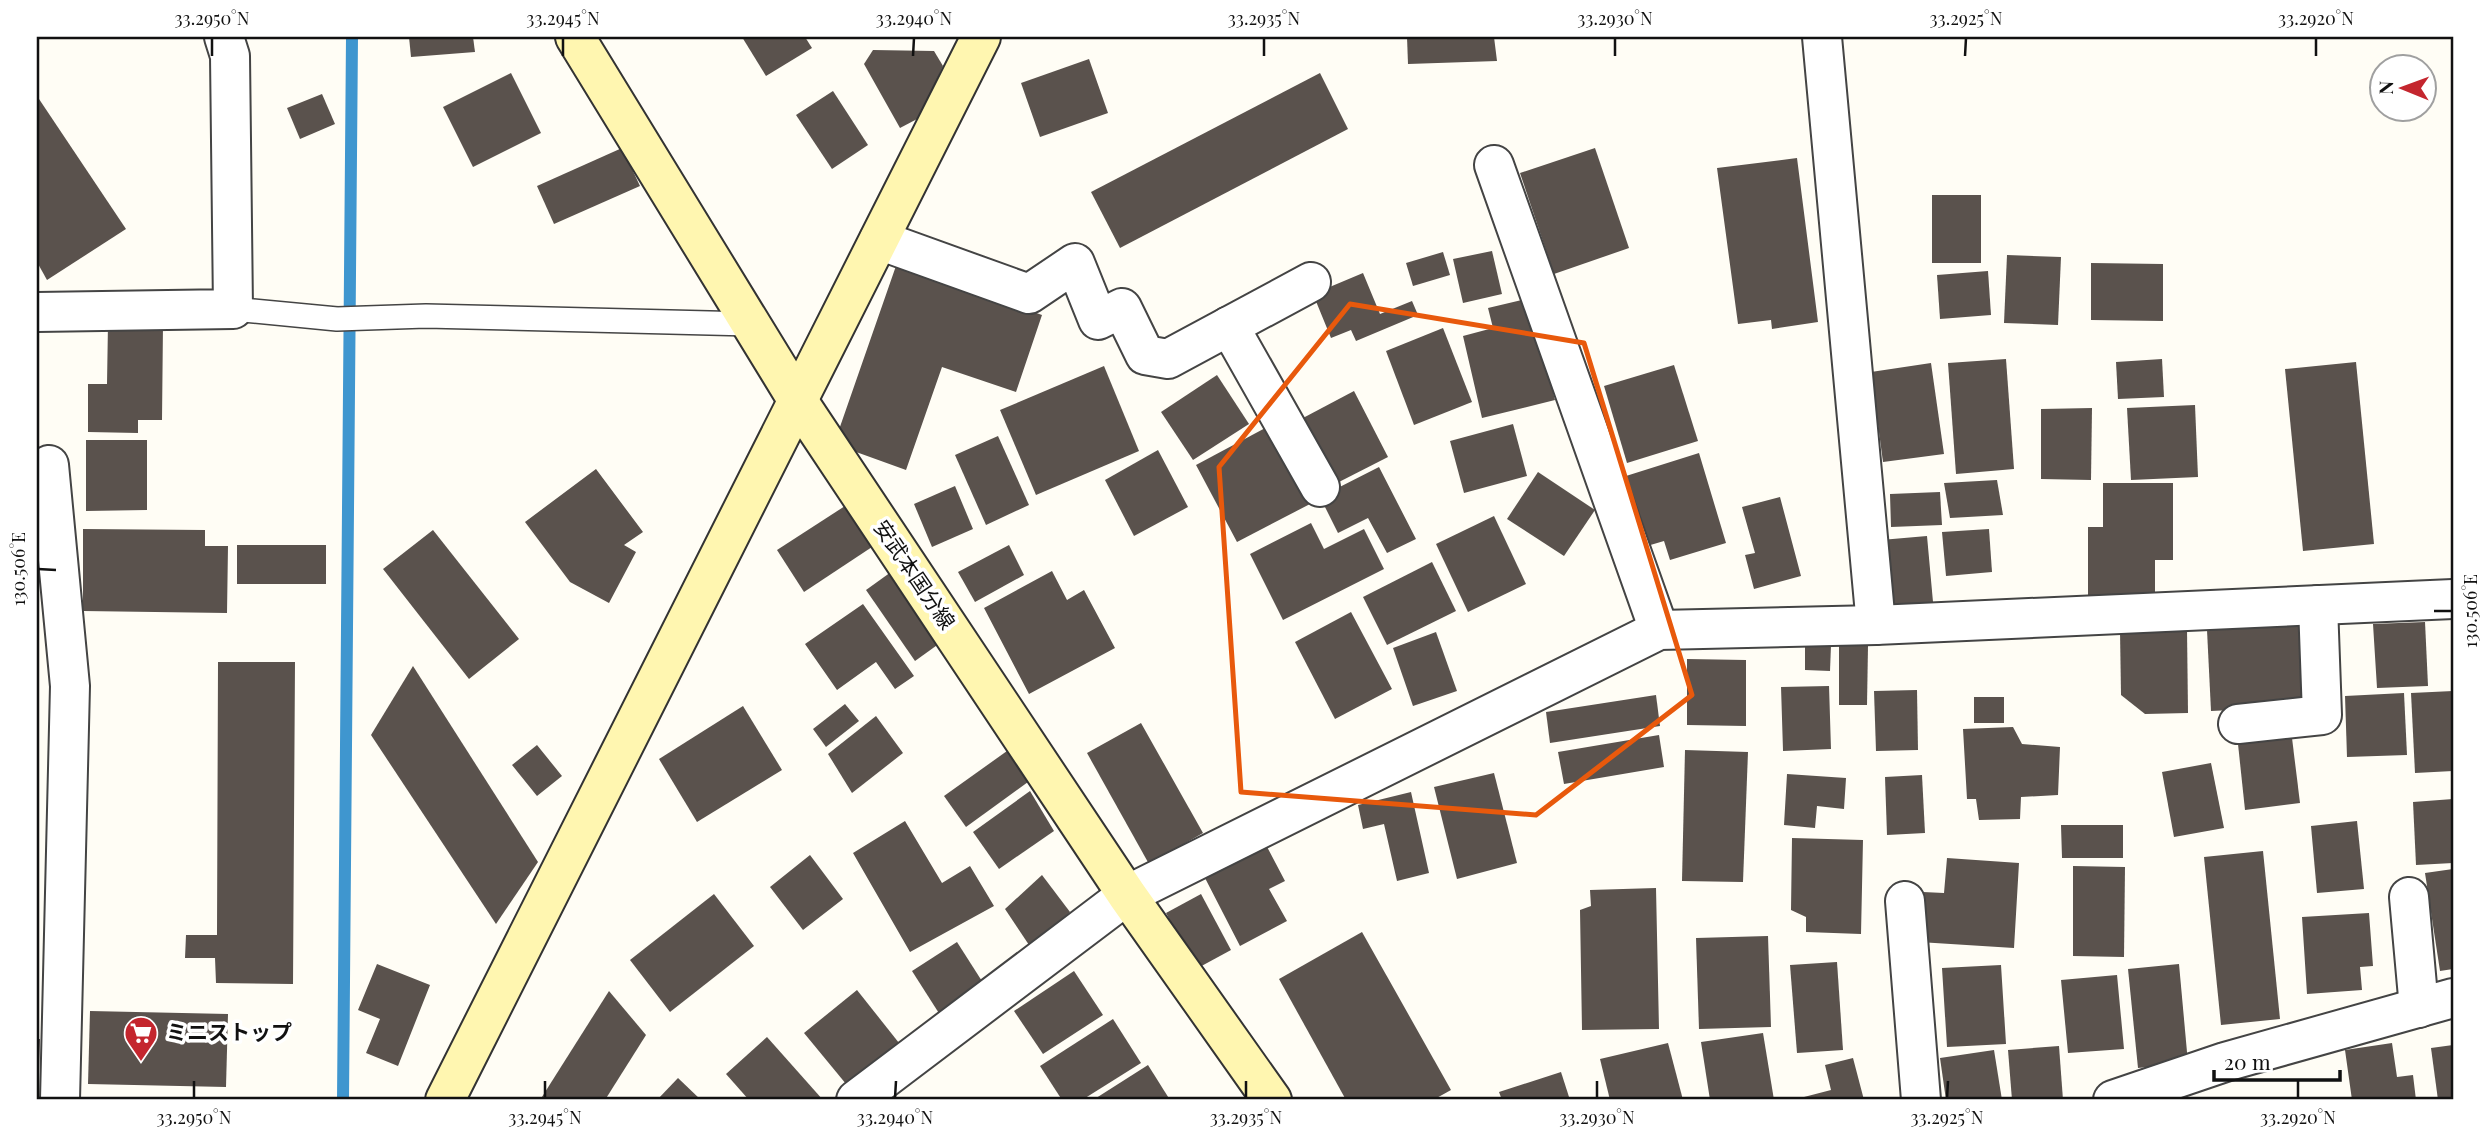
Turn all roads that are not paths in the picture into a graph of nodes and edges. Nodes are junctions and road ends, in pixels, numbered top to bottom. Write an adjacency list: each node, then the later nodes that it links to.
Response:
1 (224, 37): 8 (street)
2 (575, 37): 10 (main road, 安武本国分線)
3 (981, 37): 6 (main road)
4 (1822, 37): 17 (street)
5 (1494, 165): 18 (street)
6 (879, 240): 11 (street); 12 (main road)
7 (1311, 282): 11 (street)
8 (233, 309): 9 (street); 10 (lane)
9 (37, 312)
10 (750, 324): 12 (main road, 安武本国分線)
11 (1229, 326): 14 (street)
12 (798, 401): 20 (main road, 安武本国分線); 25 (main road)
13 (49, 465): 24 (street)
14 (1320, 487)
15 (2453, 599): 16 (street)
16 (2319, 605): 17 (street); 19 (street)
17 (1876, 625): 18 (street)
18 (1659, 630): 20 (street)
19 (2238, 724)
20 (1128, 895): 26 (street); 27 (main road, 安武本国分線)
21 (2409, 897): 23 (street)
22 (1905, 901): 28 (street)
23 (2436, 1003): 29 (street)
24 (60, 1100)
25 (445, 1100)
26 (856, 1100)
27 (1272, 1100)
28 (1921, 1100)
29 (2113, 1100)

